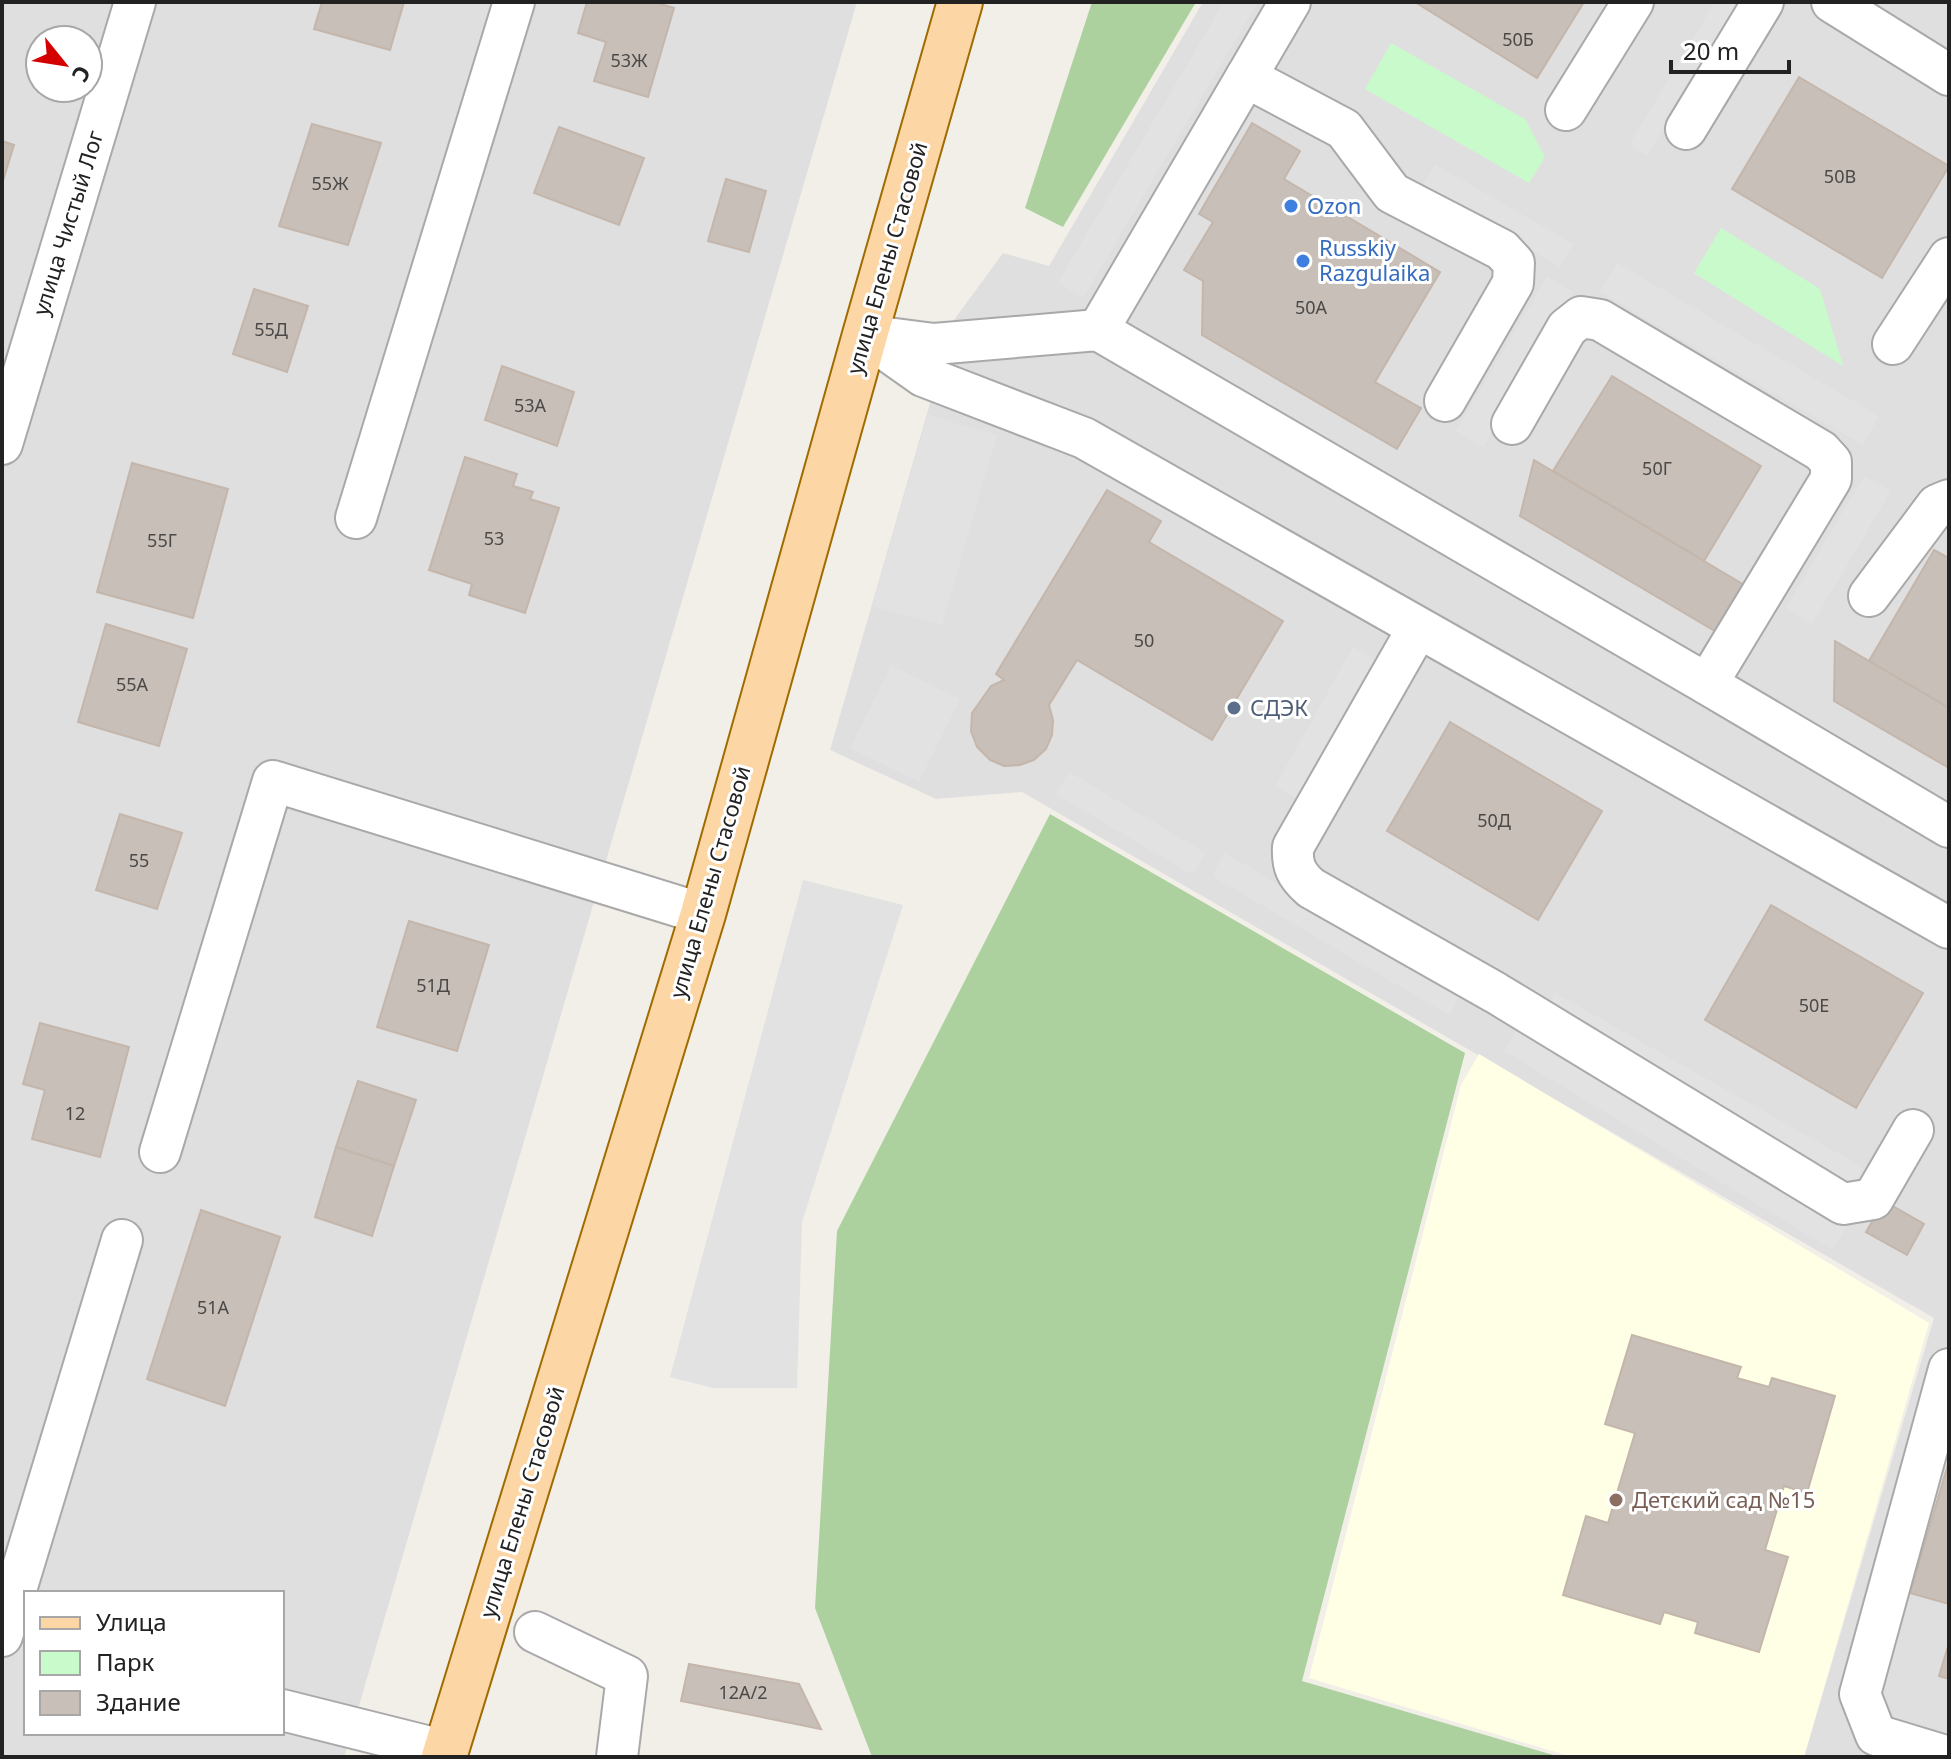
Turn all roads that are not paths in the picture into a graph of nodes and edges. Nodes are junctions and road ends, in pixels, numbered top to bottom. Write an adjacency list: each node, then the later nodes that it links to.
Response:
1 (135, 2): 18 (street, улица Чистый Лог)
2 (514, 2): 20 (street)
3 (960, 2): 14 (main road, улица Елены Стасовой)
4 (1290, 2): 9 (street)
5 (1633, 2): 10 (street)
6 (1763, 2): 11 (street)
7 (1832, 2): 8 (street)
8 (1949, 75)
9 (1246, 77): 13 (street); 16 (street)
10 (1566, 110)
11 (1686, 129)
12 (1949, 258): 15 (street)
13 (1098, 330): 14 (street); 23 (street)
14 (865, 335): 22 (street); 25 (main road, улица Елены Стасовой)
15 (1893, 344)
16 (1445, 401)
17 (1512, 424): 23 (street)
18 (2, 444)
19 (1949, 500): 21 (street)
20 (356, 518)
21 (1869, 596)
22 (1418, 628): 26 (street); 27 (street)
23 (1707, 684): 24 (street)
24 (1949, 827)
25 (703, 914): 28 (street); 35 (main road, улица Елены Стасовой)
26 (1949, 928)
27 (1913, 1130)
28 (160, 1152)
29 (122, 1240): 32 (street)
30 (1949, 1369): 37 (street)
31 (535, 1632): 36 (street)
32 (2, 1639): 33 (street)
33 (24, 1647)
34 (284, 1711): 35 (street)
35 (445, 1754)
36 (617, 1757)
37 (1949, 1757)

